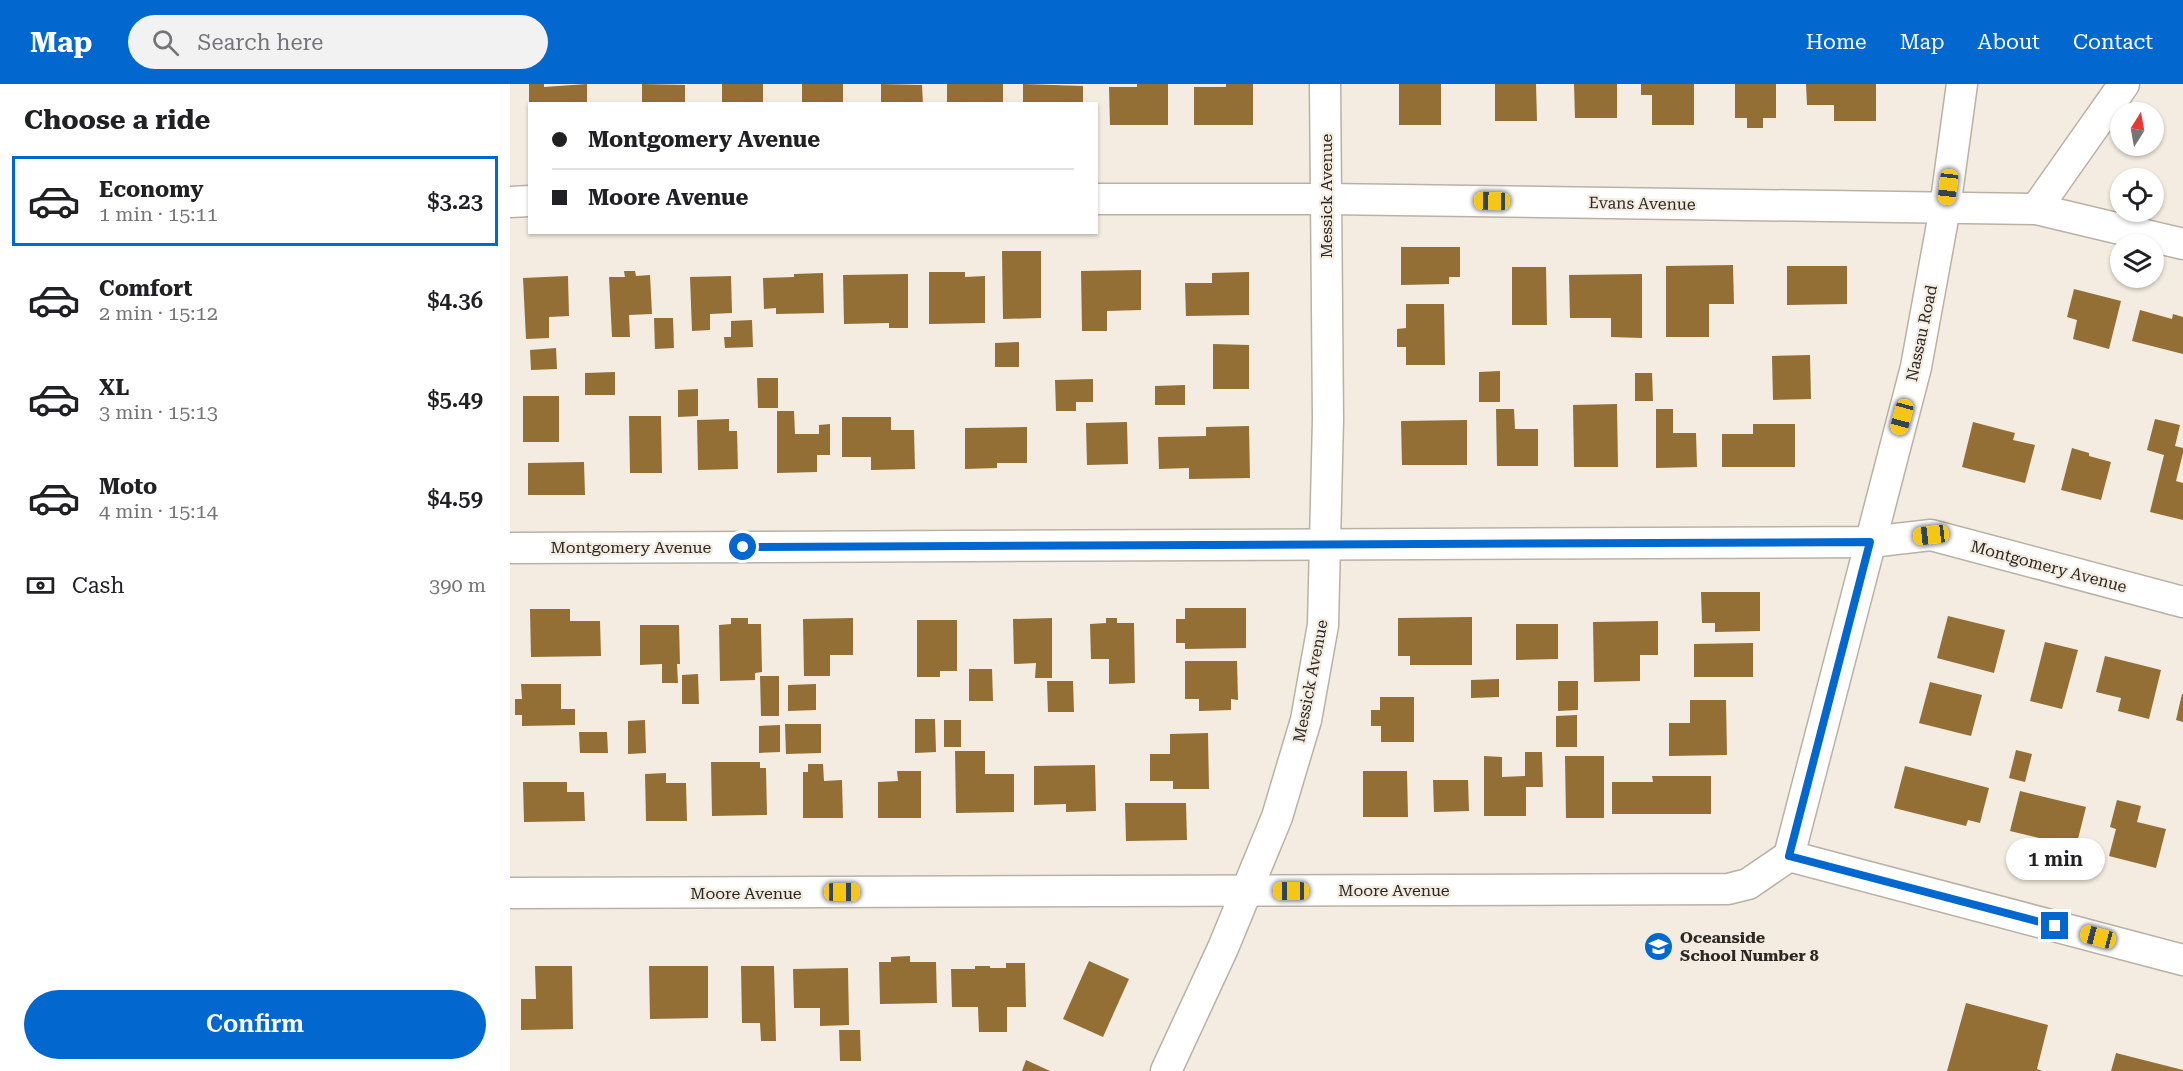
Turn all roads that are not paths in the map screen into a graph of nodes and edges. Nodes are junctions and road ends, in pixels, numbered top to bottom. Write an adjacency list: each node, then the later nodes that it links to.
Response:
1 (1325, 84): 5 (street, Messick Avenue)
2 (1962, 84): 8 (street, Nassau Road)
3 (2124, 84): 9 (street)
4 (1098, 199): 5 (street, Evans Avenue)
5 (1326, 199): 8 (street, Evans Avenue); 12 (street, Messick Avenue)
6 (510, 201): 7 (street)
7 (528, 201)
8 (1946, 207): 9 (street, Evans Avenue); 11 (street, Nassau Road)
9 (2036, 209): 10 (street, Evans Avenue)
10 (2183, 244)
11 (1870, 542): 12 (street, Montgomery Avenue); 14 (street, Montgomery Avenue); 15 (street, Nassau Road)
12 (1326, 545): 13 (street, Montgomery Avenue); 16 (street, Messick Avenue)
13 (510, 548)
14 (2183, 602)
15 (1789, 856): 16 (street, Moore Avenue); 18 (street)
16 (1245, 891): 17 (street, Moore Avenue); 19 (street, Messick Avenue)
17 (510, 893)
18 (2183, 960)
19 (1166, 1071)

